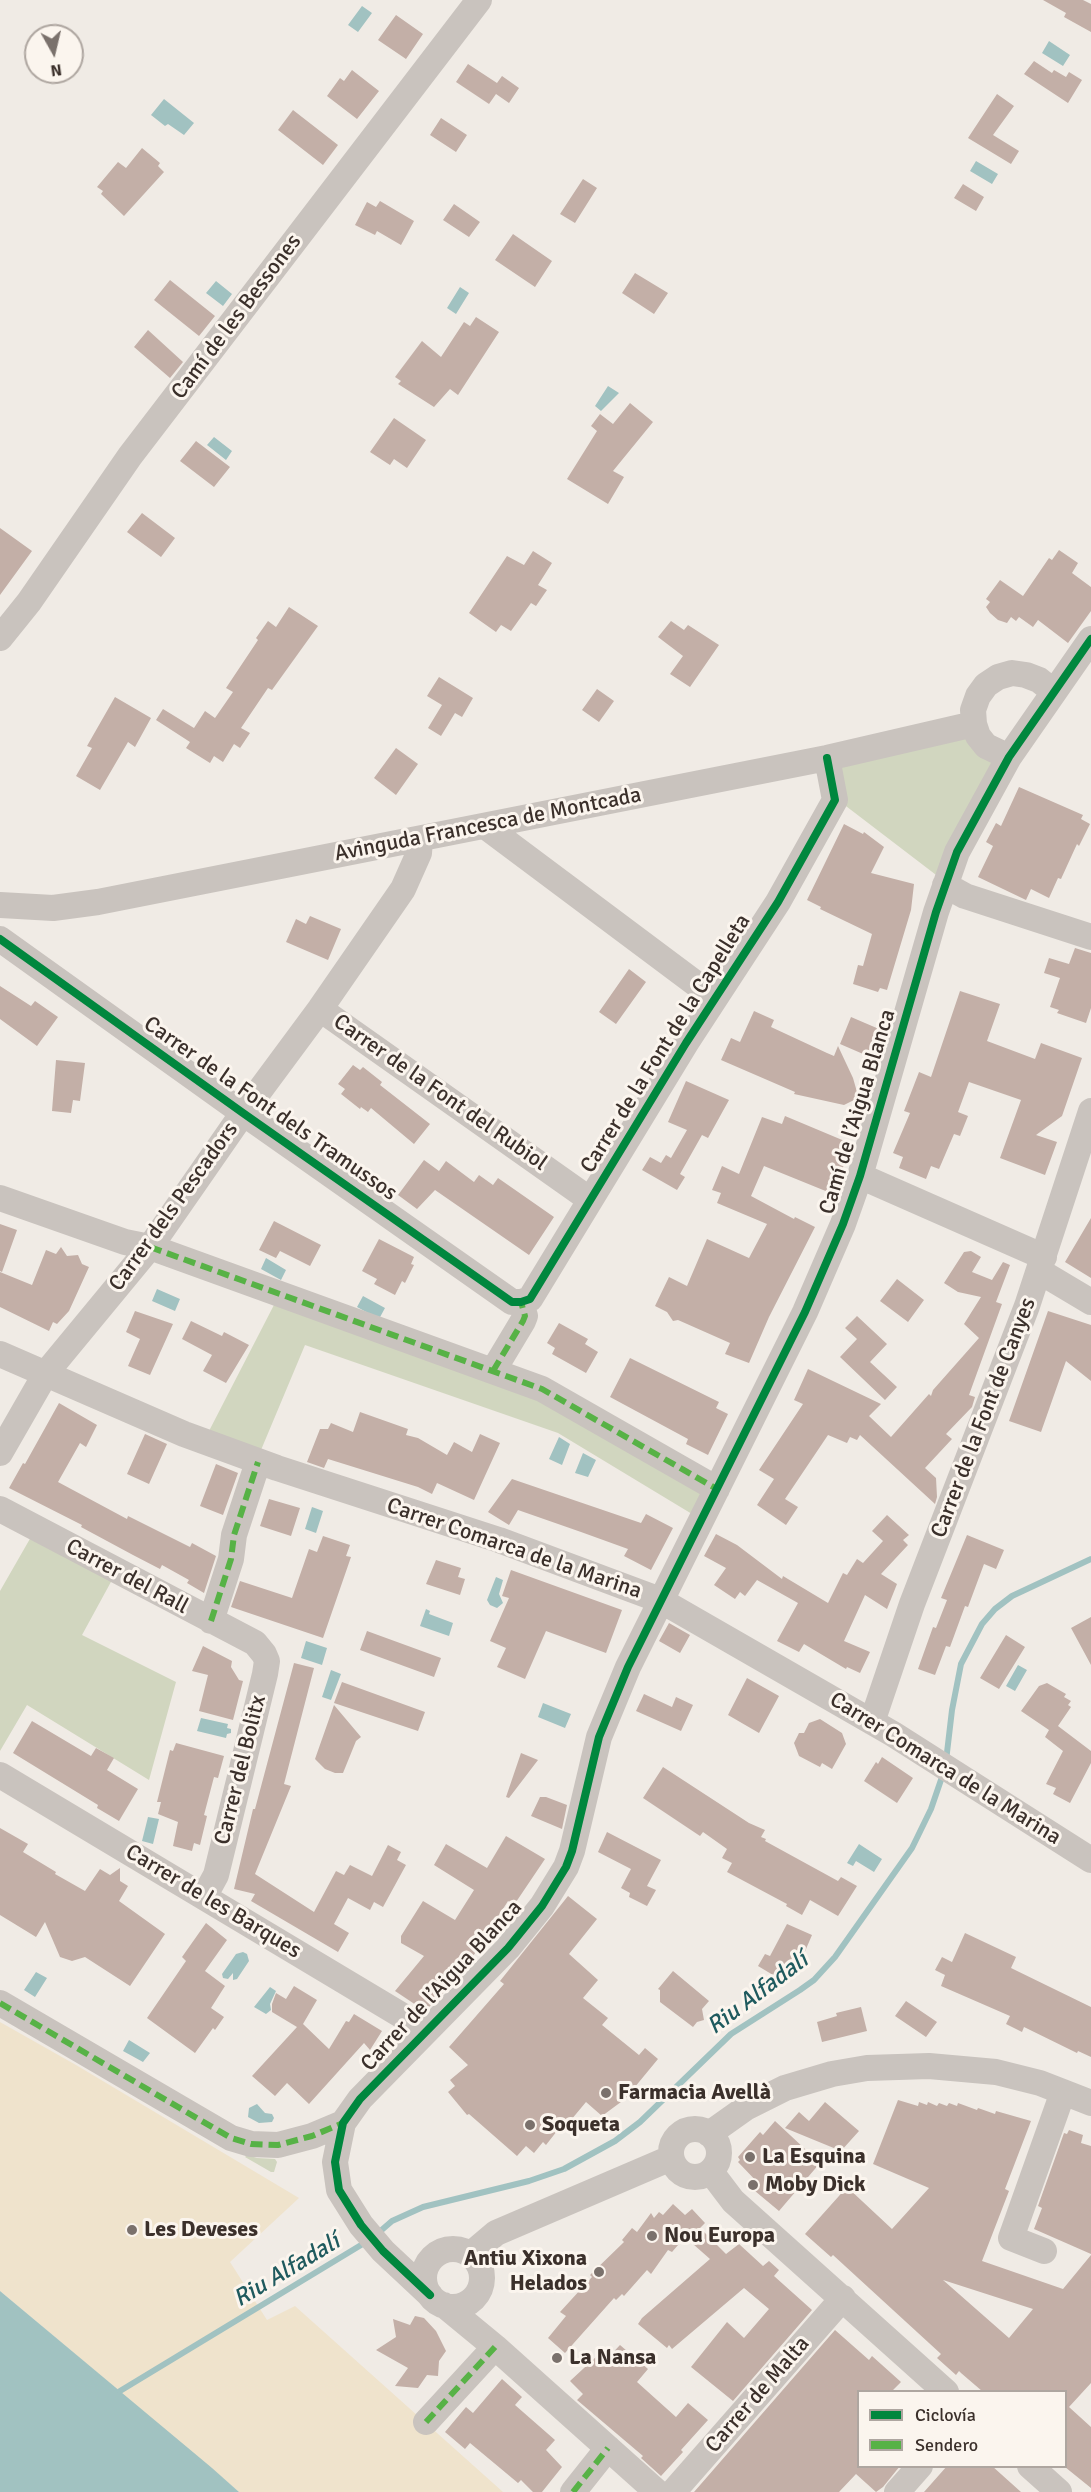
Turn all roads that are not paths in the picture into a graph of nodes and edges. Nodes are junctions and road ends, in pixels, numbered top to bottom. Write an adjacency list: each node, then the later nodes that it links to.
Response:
1 (479, 0): 2 (street, Camí de les Bessones)
2 (0, 638)
3 (1091, 639): 4 (street, Camí de l’Aigua Blanca)
4 (1054, 692): 5 (street); 6 (street, Camí de l’Aigua Blanca)
5 (974, 724): 6 (street); 7 (street, Avinguda Francesca de Montcada)
6 (1009, 757): 10 (street, Camí de l’Aigua Blanca)
7 (827, 758): 8 (street, Avinguda Francesca de Montcada); 14 (street, Carrer de la Font de la Capelleta)
8 (485, 826): 9 (street, Avinguda Francesca de Montcada); 14 (street)
9 (420, 839): 11 (street, Avinguda Francesca de Montcada); 15 (street, Carrer dels Pescadors)
10 (945, 885): 12 (street); 18 (street, Camí de l’Aigua Blanca)
11 (0, 905)
12 (1091, 937)
13 (0, 939): 17 (street, Carrer de la Font dels Tramussos)
14 (716, 998): 20 (street, Carrer de la Font de la Capelleta)
15 (320, 1008): 17 (street, Carrer dels Pescadors); 20 (street, Carrer de la Font del Rubiol)
16 (1091, 1111): 22 (street, Carrer de la Font de Canyes)
17 (243, 1113): 21 (street, Carrer dels Pescadors); 23 (street, Carrer de la Font dels Tramussos)
18 (860, 1176): 22 (street); 30 (street, Camí de l’Aigua Blanca)
19 (0, 1198): 21 (street)
20 (589, 1199): 23 (street, Carrer de la Font de la Capelleta)
21 (150, 1247): 26 (street); 27 (street, Carrer dels Pescadors)
22 (1041, 1264): 24 (street); 35 (street, Carrer de la Font de Canyes)
23 (521, 1302): 26 (street)
24 (1091, 1302)
25 (0, 1354): 27 (street, Carrer Comarca de la Marina)
26 (493, 1371): 30 (street)
27 (46, 1373): 28 (street, Carrer dels Pescadors); 29 (street, Carrer Comarca de la Marina)
28 (0, 1453)
29 (258, 1462): 32 (street, Carrer Comarca de la Marina); 33 (street)
30 (717, 1490): 32 (street, Camí de l’Aigua Blanca)
31 (0, 1509): 33 (street, Carrer del Rall)
32 (660, 1600): 35 (street, Carrer Comarca de la Marina); 40 (street, Carrer de l’Aigua Blanca)
33 (211, 1621): 34 (street, Carrer del Rall)
34 (255, 1643): 38 (street, Carrer del Bolitx)
35 (882, 1728): 37 (street, Carrer Comarca de la Marina)
36 (0, 1775): 38 (street, Carrer de les Barques)
37 (1091, 1860)
38 (204, 1897): 40 (street, Carrer de les Barques)
39 (0, 2003): 43 (street)
40 (426, 2030): 43 (street, Carrer de l’Aigua Blanca)
41 (1063, 2092): 42 (street); 44 (street); 48 (street)
42 (1091, 2103)
43 (343, 2123): 47 (street, Carrer de l’Aigua Blanca)
44 (709, 2134): 45 (street); 46 (street)
45 (671, 2158): 46 (street); 49 (street)
46 (711, 2172): 51 (street)
47 (383, 2251): 50 (street); 52 (street, Carrer de l’Aigua Blanca)
48 (1044, 2251)
49 (470, 2255): 50 (street); 52 (street)
50 (432, 2259): 52 (street)
51 (843, 2298): 54 (street); 61 (street, Carrer de Malta)
52 (437, 2300): 53 (street, Carrer de l’Aigua Blanca)
53 (495, 2347): 55 (street); 56 (street, Carrer de l’Aigua Blanca)
54 (945, 2390)
55 (426, 2422)
56 (608, 2448): 59 (street); 60 (street, Carrer de l’Aigua Blanca)
57 (918, 2468): 62 (street)
58 (1032, 2468): 63 (street)
59 (573, 2492)
60 (657, 2492)
61 (674, 2492)
62 (897, 2492)
63 (1059, 2492)

